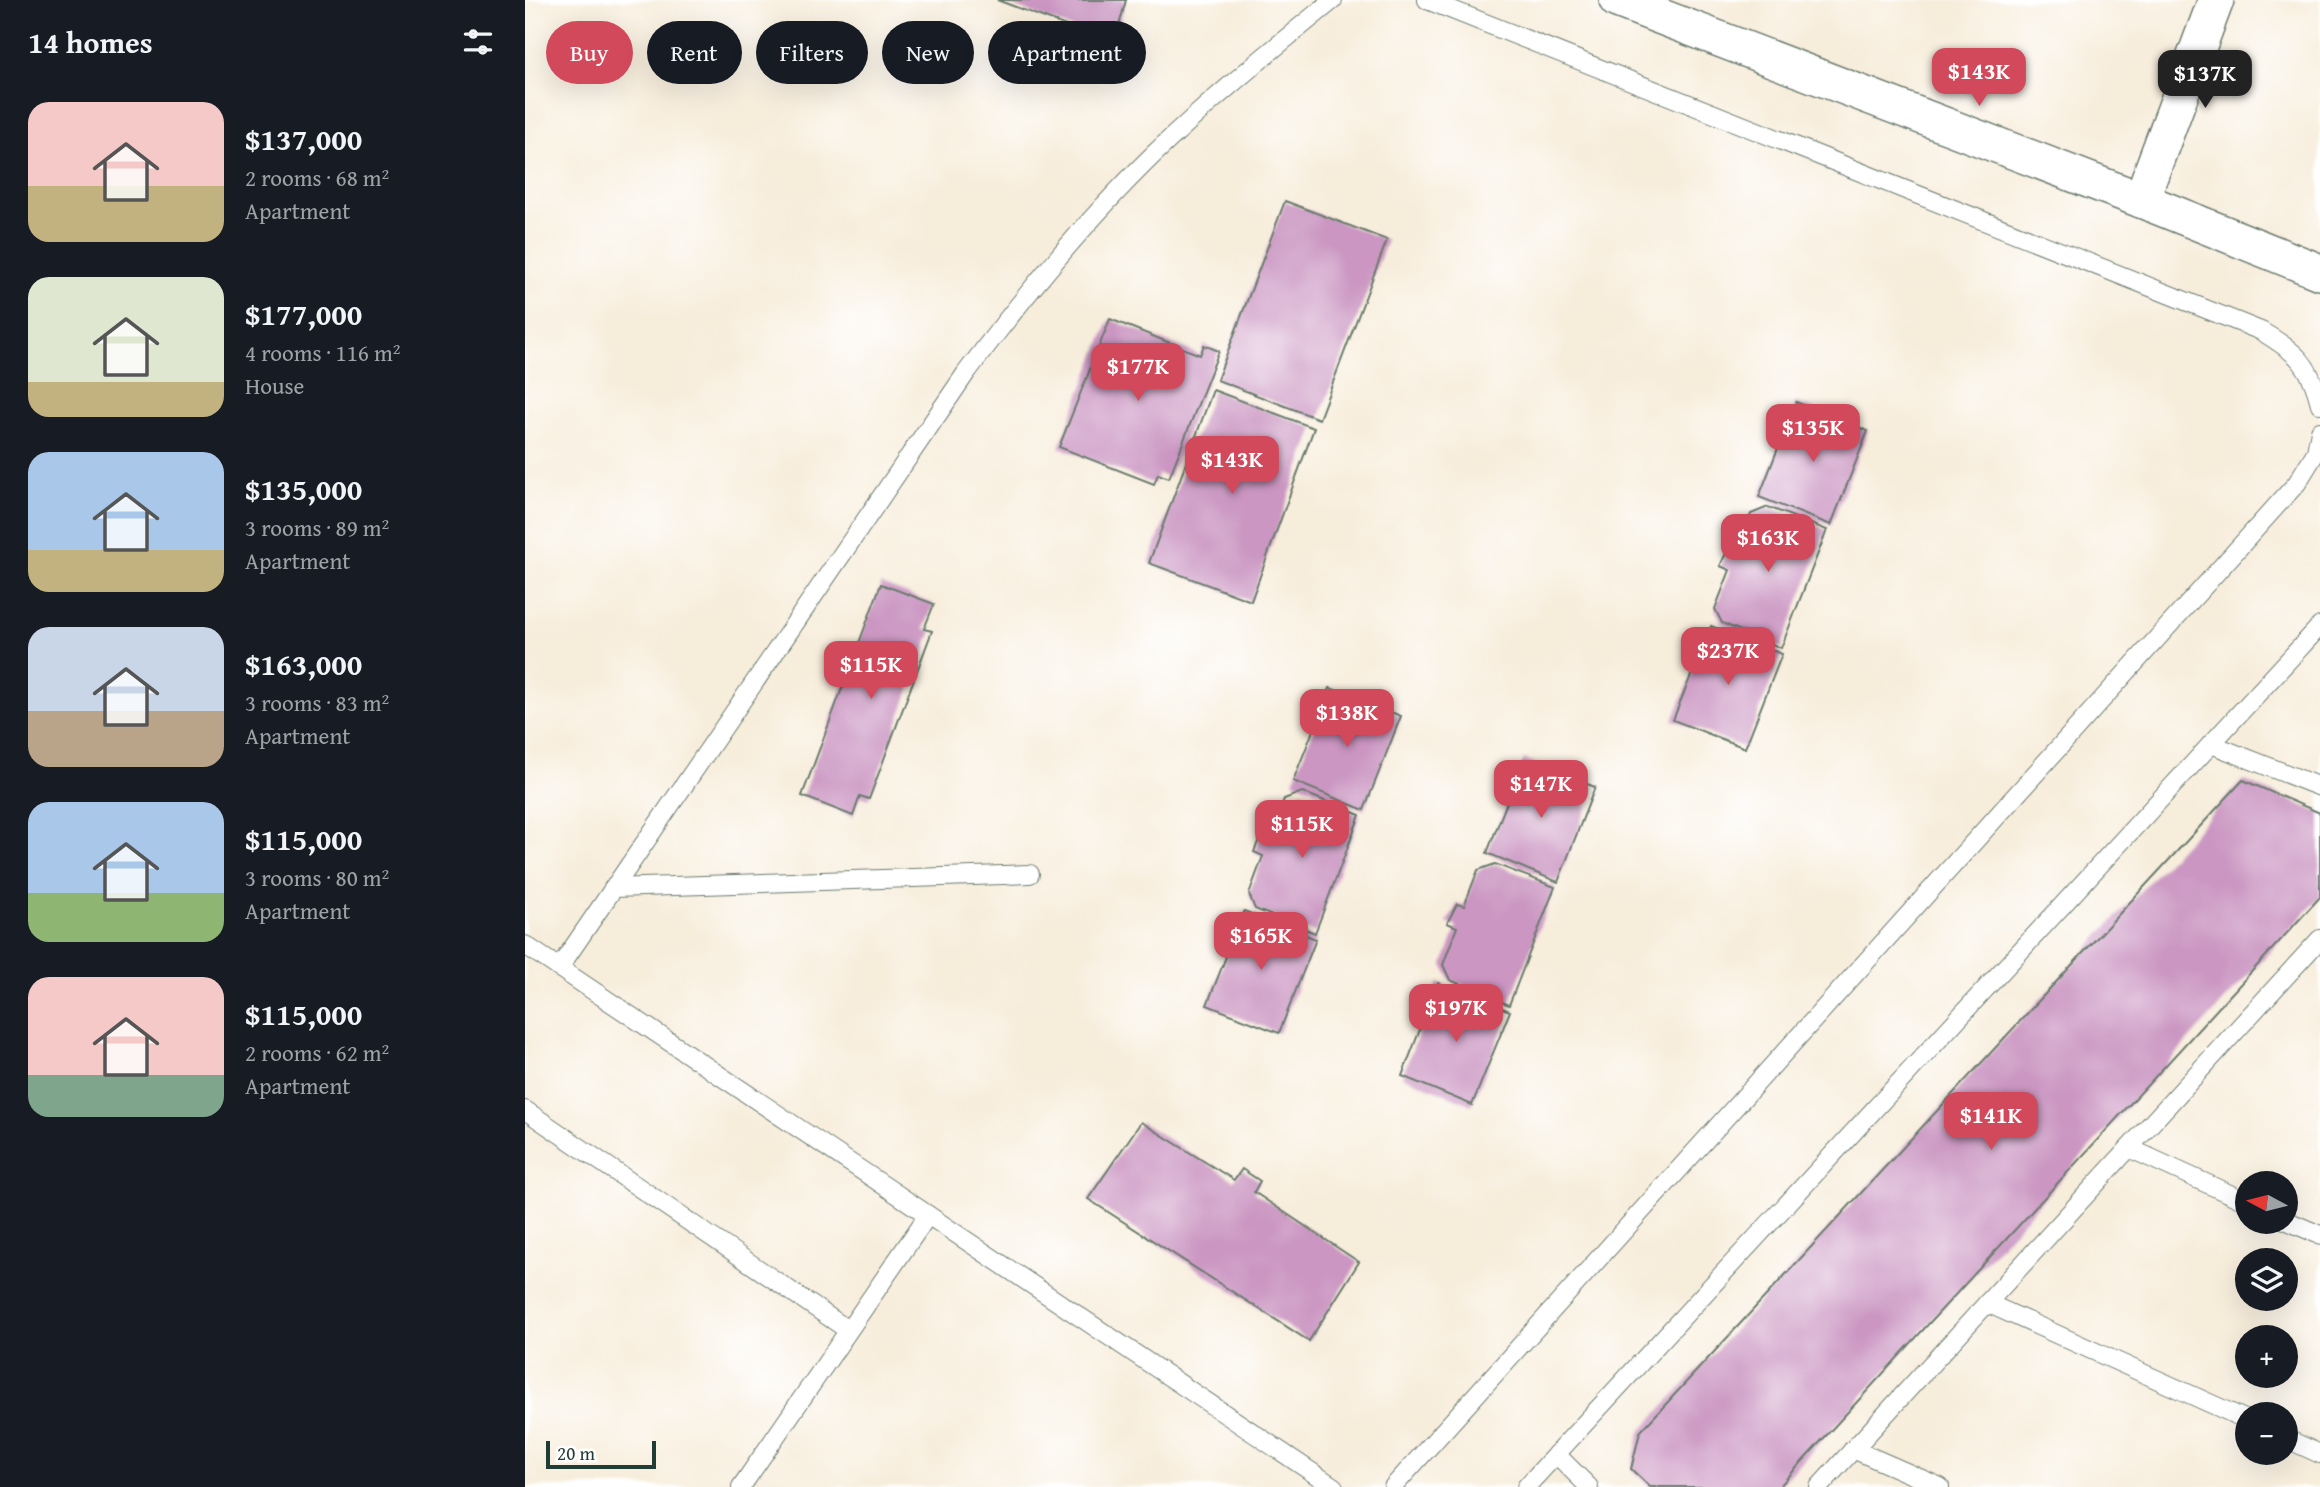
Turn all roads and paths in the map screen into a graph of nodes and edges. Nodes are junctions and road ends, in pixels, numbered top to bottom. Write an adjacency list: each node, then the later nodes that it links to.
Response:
1 (1333, 0): 13 (lane)
2 (1427, 0): 7 (lane)
3 (1617, 0): 5 (street)
4 (2216, 0): 5 (street)
5 (2141, 200): 6 (street)
6 (2320, 272)
7 (2320, 404)
8 (2320, 431): 32 (lane)
9 (2320, 626): 10 (lane)
10 (2211, 744): 11 (lane); 28 (lane)
11 (2320, 787)
12 (1030, 874): 13 (lane)
13 (614, 888): 16 (lane)
14 (2320, 939): 18 (lane)
15 (525, 945): 16 (lane)
16 (559, 968): 20 (lane)
17 (525, 1110): 24 (lane)
18 (2129, 1148): 19 (lane); 23 (lane)
19 (2235, 1197)
20 (927, 1215): 24 (lane); 31 (lane)
21 (2298, 1226): 22 (lane)
22 (2320, 1235)
23 (1987, 1303): 25 (lane); 27 (lane)
24 (848, 1330): 30 (lane)
25 (2235, 1415)
26 (2298, 1444): 29 (lane)
27 (1853, 1449): 35 (lane); 36 (lane)
28 (1556, 1454): 33 (lane); 34 (lane)
29 (2320, 1454)
30 (741, 1487)
31 (1334, 1487)
32 (1393, 1487)
33 (1525, 1487)
34 (1589, 1487)
35 (1819, 1487)
36 (1940, 1487)

